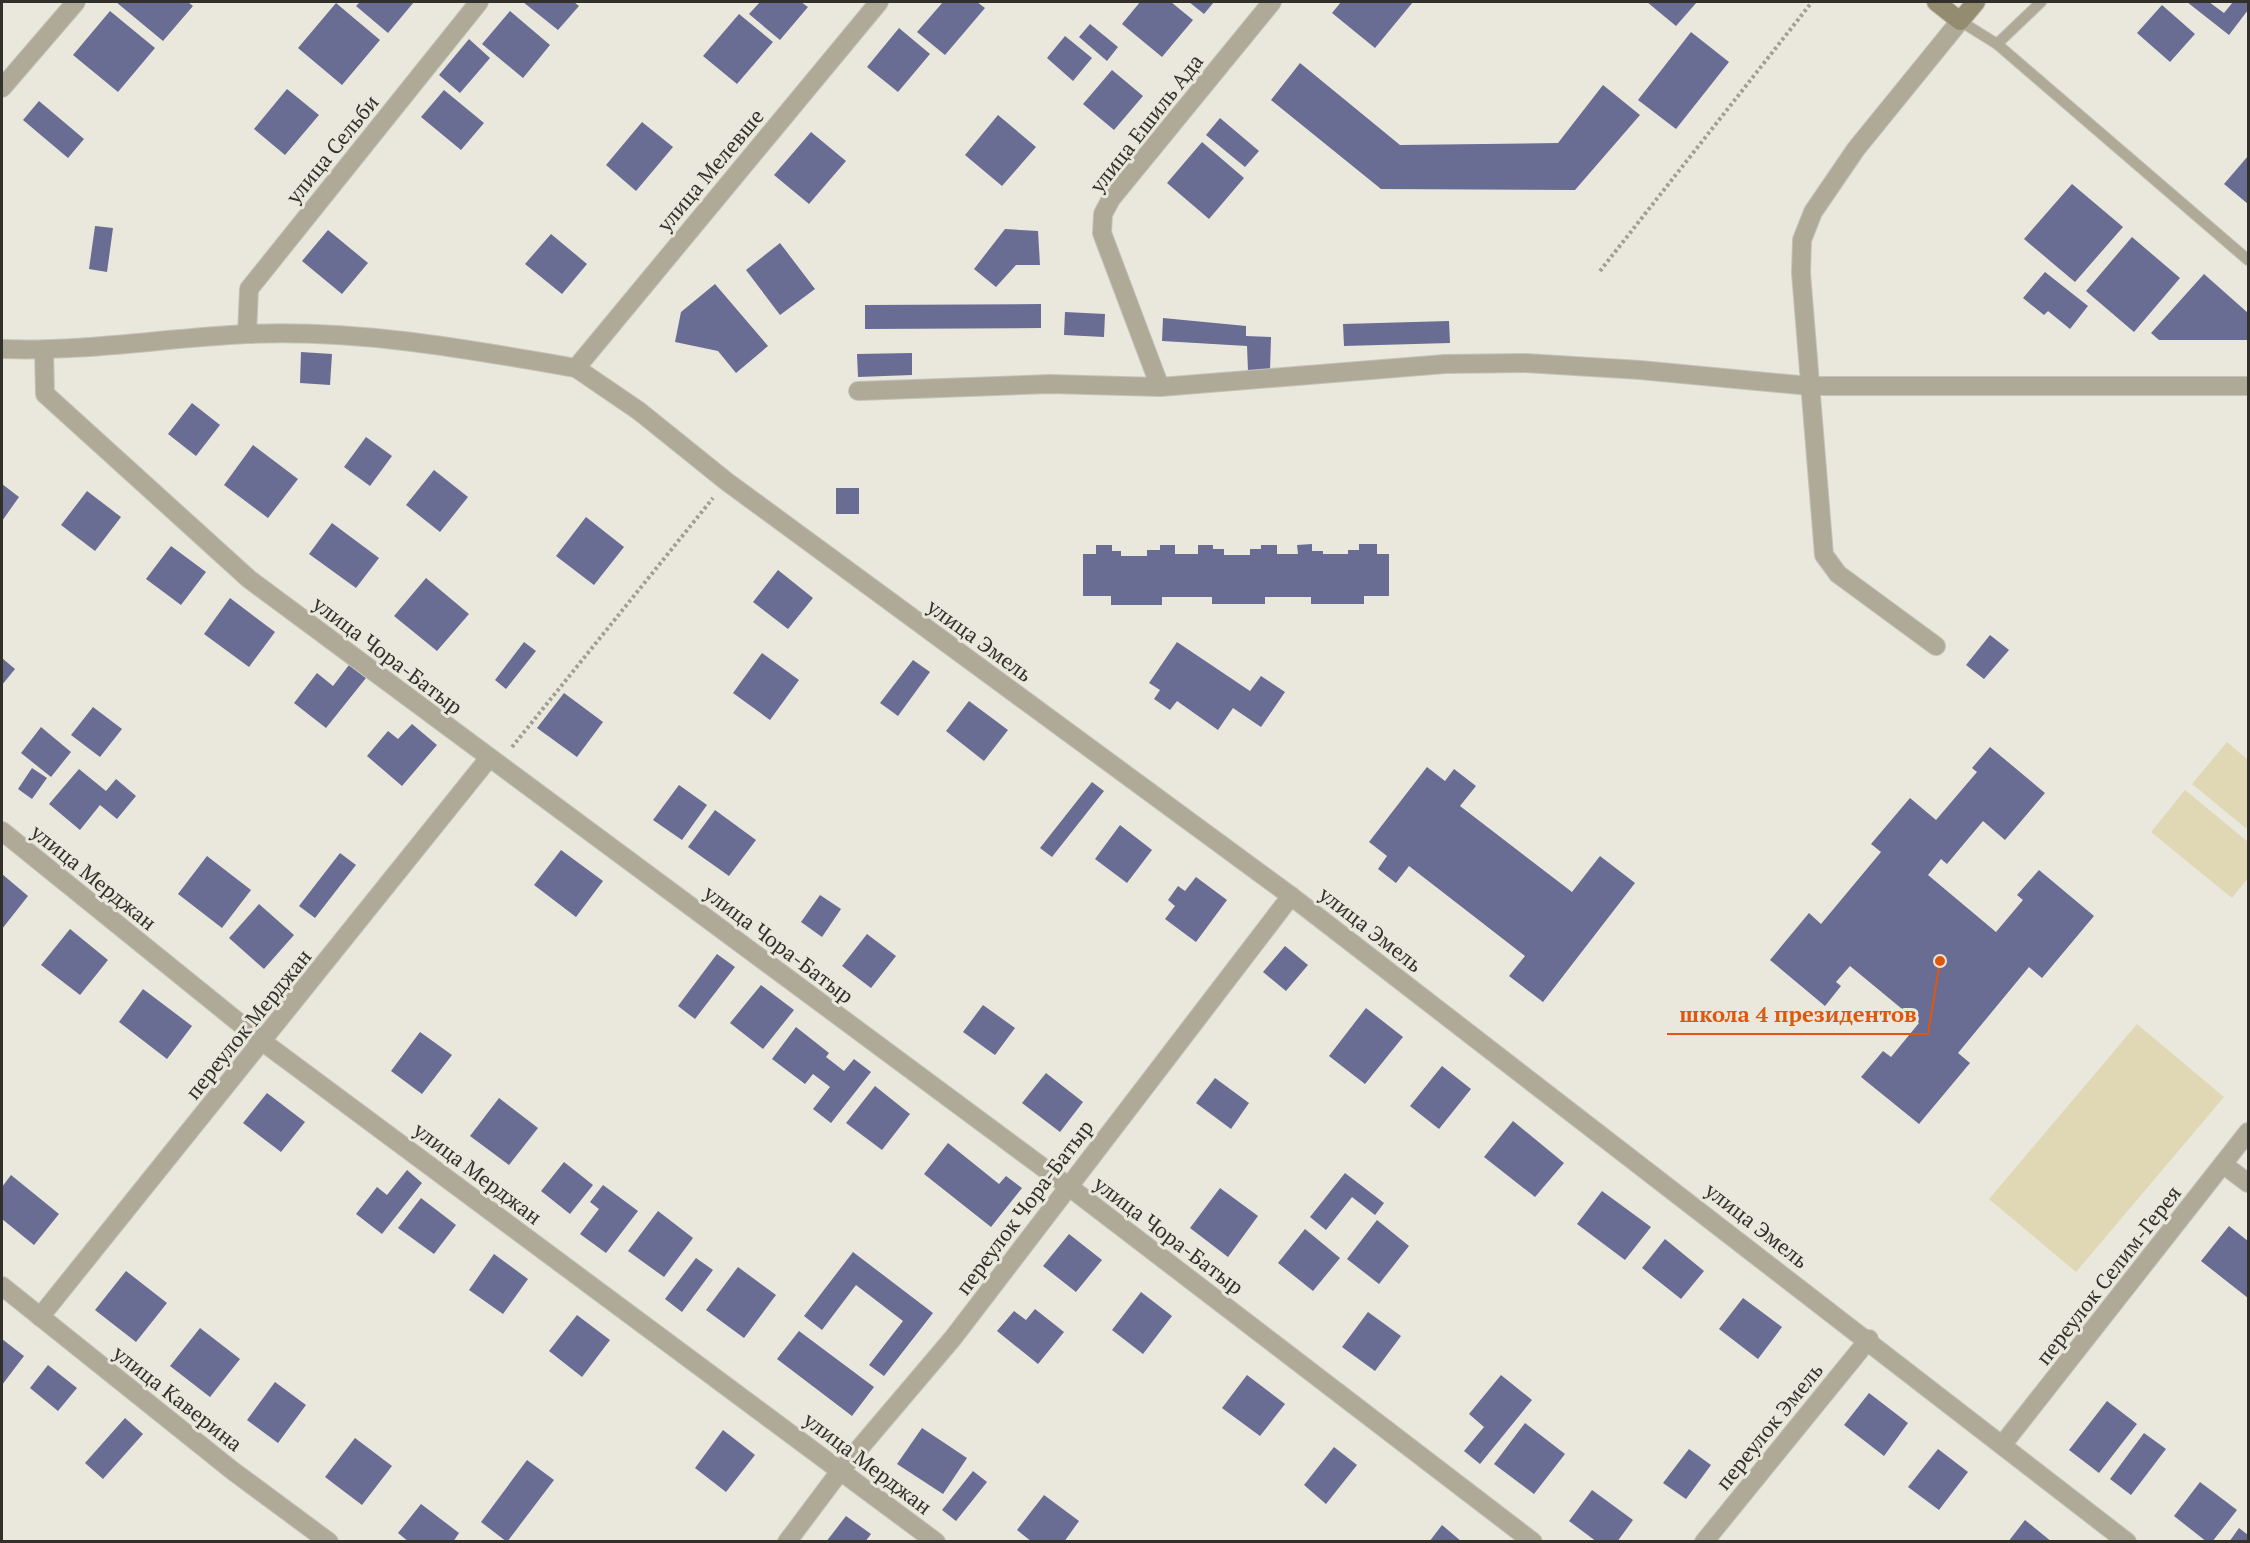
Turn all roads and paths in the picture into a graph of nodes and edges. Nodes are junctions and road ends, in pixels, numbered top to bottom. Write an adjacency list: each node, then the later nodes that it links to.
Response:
1 (76, 2): 11 (street)
2 (479, 2): 14 (street, улица Сельби)
3 (879, 2): 17 (street, улица Мелевше)
4 (1272, 2): 20 (street, улица Ешиль Ада)
5 (1812, 2): 13 (path)
6 (1936, 2): 9 (main road)
7 (1976, 2): 9 (main road)
8 (2041, 2): 10 (lane)
9 (1960, 21): 10 (lane); 18 (street)
10 (1997, 44): 12 (lane)
11 (2, 88)
12 (2248, 260)
13 (1600, 271)
14 (247, 334): 16 (street); 17 (street)
15 (2, 349): 16 (street)
16 (44, 351): 24 (street, улица Чора-Батыр)
17 (576, 368): 22 (street, улица Эмель)
18 (1810, 386): 19 (street); 20 (street); 23 (street)
19 (2248, 386)
20 (1160, 387): 21 (street)
21 (858, 391)
22 (726, 481): 24 (path); 26 (street, улица Эмель)
23 (1936, 646)
24 (493, 761): 27 (street, переулок Мерджан); 31 (street, улица Чора-Батыр)
25 (2, 831): 27 (street, улица Мерджан)
26 (1291, 896): 31 (street, переулок Чора-Батыр); 34 (street, улица Эмель)
27 (263, 1042): 33 (street, переулок Мерджан); 36 (street, улица Мерджан)
28 (2248, 1132): 29 (street, переулок Селим-Герея)
29 (2224, 1165): 30 (street); 35 (street, переулок Селим-Герея)
30 (2248, 1184)
31 (1068, 1186): 36 (street, переулок Чора-Батыр); 40 (street, улица Чора-Батыр)
32 (2, 1286): 33 (street, улица Каверина)
33 (40, 1317): 37 (street, улица Каверина)
34 (1869, 1340): 35 (street, улица Эмель); 41 (street, переулок Эмель)
35 (2003, 1444): 42 (street, улица Эмель)
36 (841, 1470): 38 (street, переулок Чора-Батыр); 39 (street, улица Мерджан)
37 (329, 1542)
38 (787, 1542)
39 (936, 1542)
40 (1533, 1542)
41 (1704, 1542)
42 (2127, 1542)

